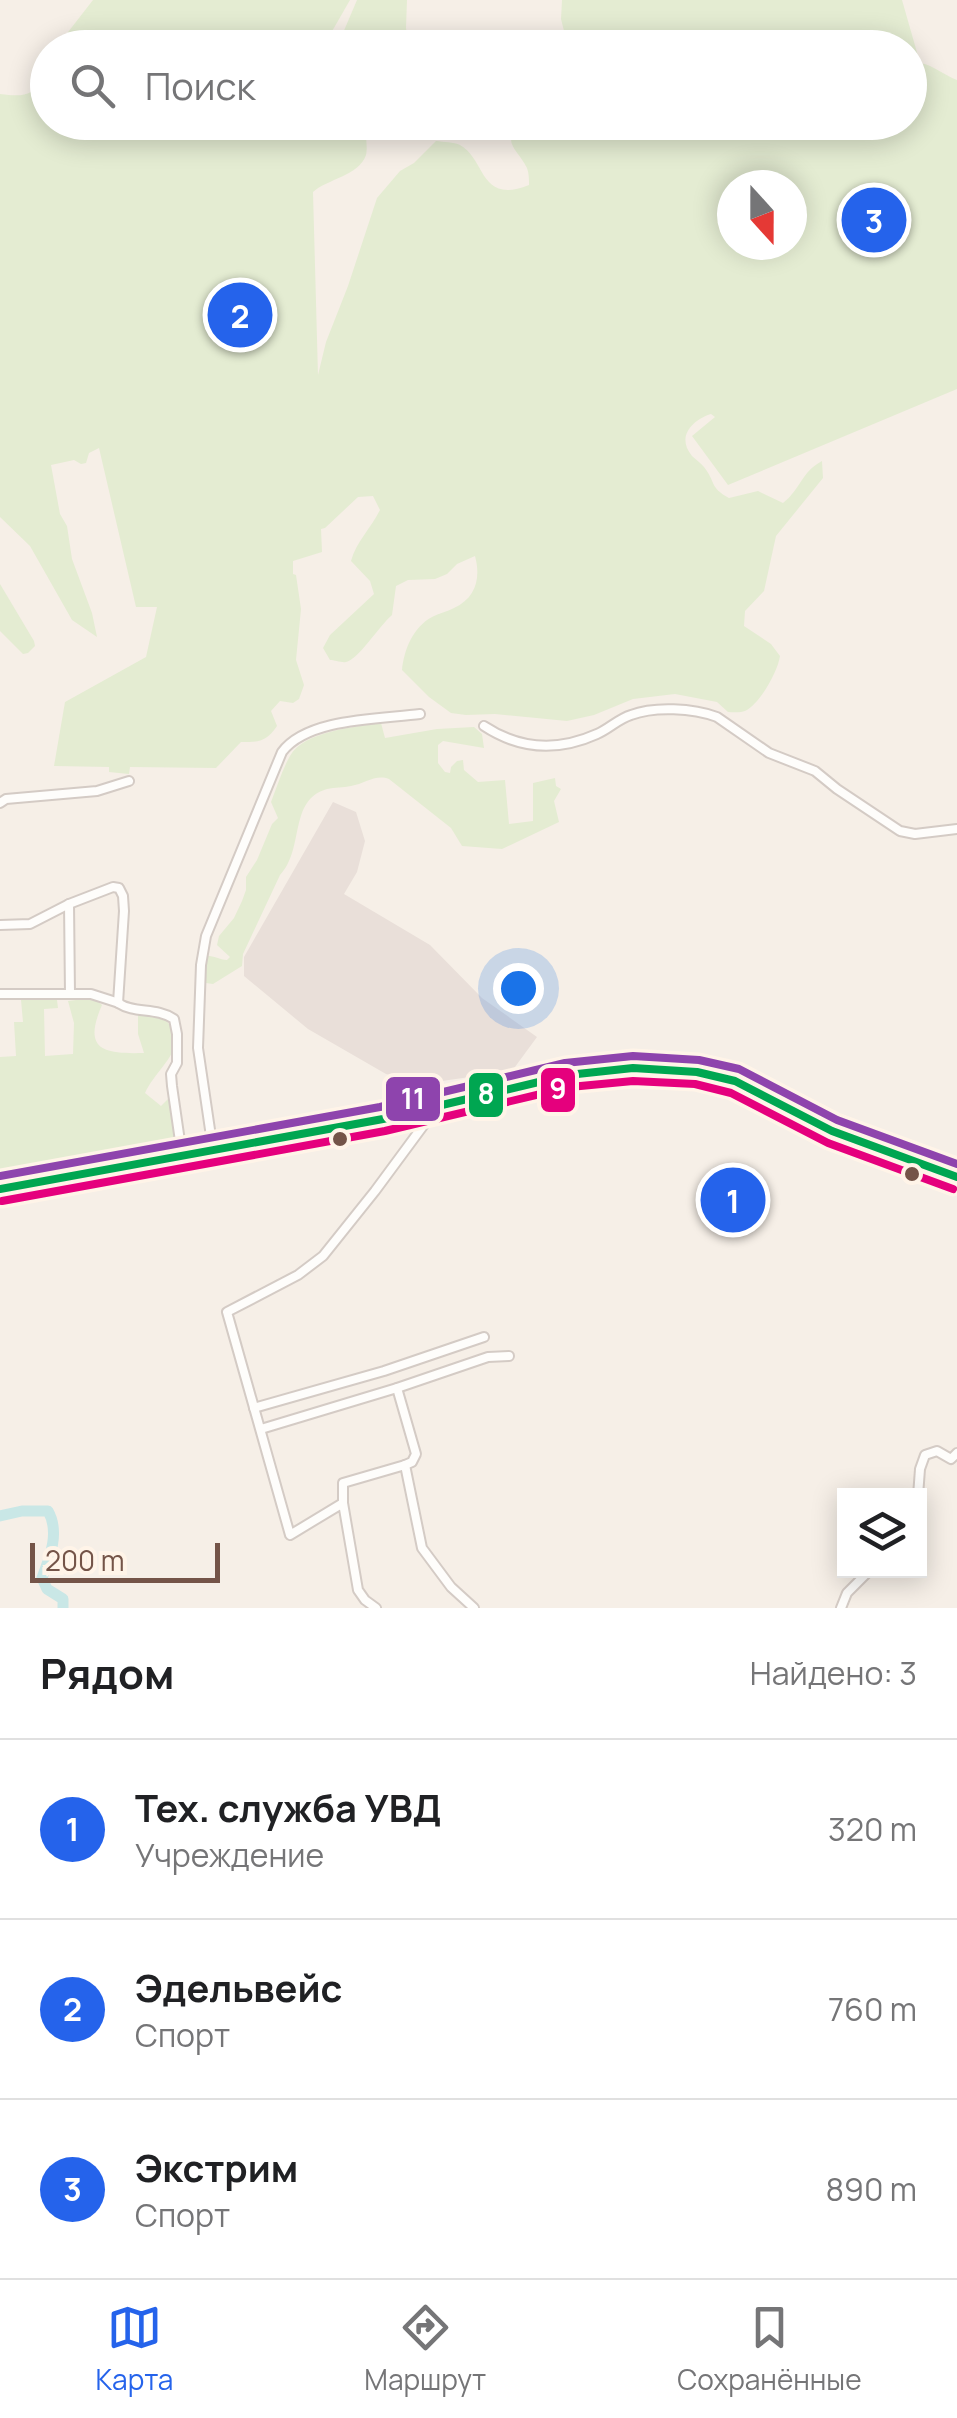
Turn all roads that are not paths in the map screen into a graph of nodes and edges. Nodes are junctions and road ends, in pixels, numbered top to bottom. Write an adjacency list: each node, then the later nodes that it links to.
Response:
1 (420, 714): 12 (street)
2 (484, 726): 5 (street)
3 (129, 781): 4 (street)
4 (0, 803)
5 (957, 829)
6 (69, 904): 7 (street); 9 (street); 10 (street)
7 (0, 925)
8 (0, 994): 9 (street)
9 (70, 994): 10 (street)
10 (119, 1003): 13 (street)
11 (437, 1107): 12 (street); 14 (street); 20 (street)
12 (213, 1150): 13 (street)
13 (182, 1155): 15 (street)
14 (957, 1177)
15 (0, 1189)
16 (484, 1337): 18 (street)
17 (509, 1356): 19 (street)
18 (384, 1371): 19 (street); 20 (street)
19 (394, 1389): 21 (street); 23 (street)
20 (254, 1408): 21 (street)
21 (260, 1428): 25 (street)
22 (957, 1453): 24 (street)
23 (405, 1465): 25 (street); 28 (street)
24 (919, 1488)
25 (343, 1502): 27 (street)
26 (862, 1578): 29 (street)
27 (376, 1608)
28 (474, 1608)
29 (842, 1608)

